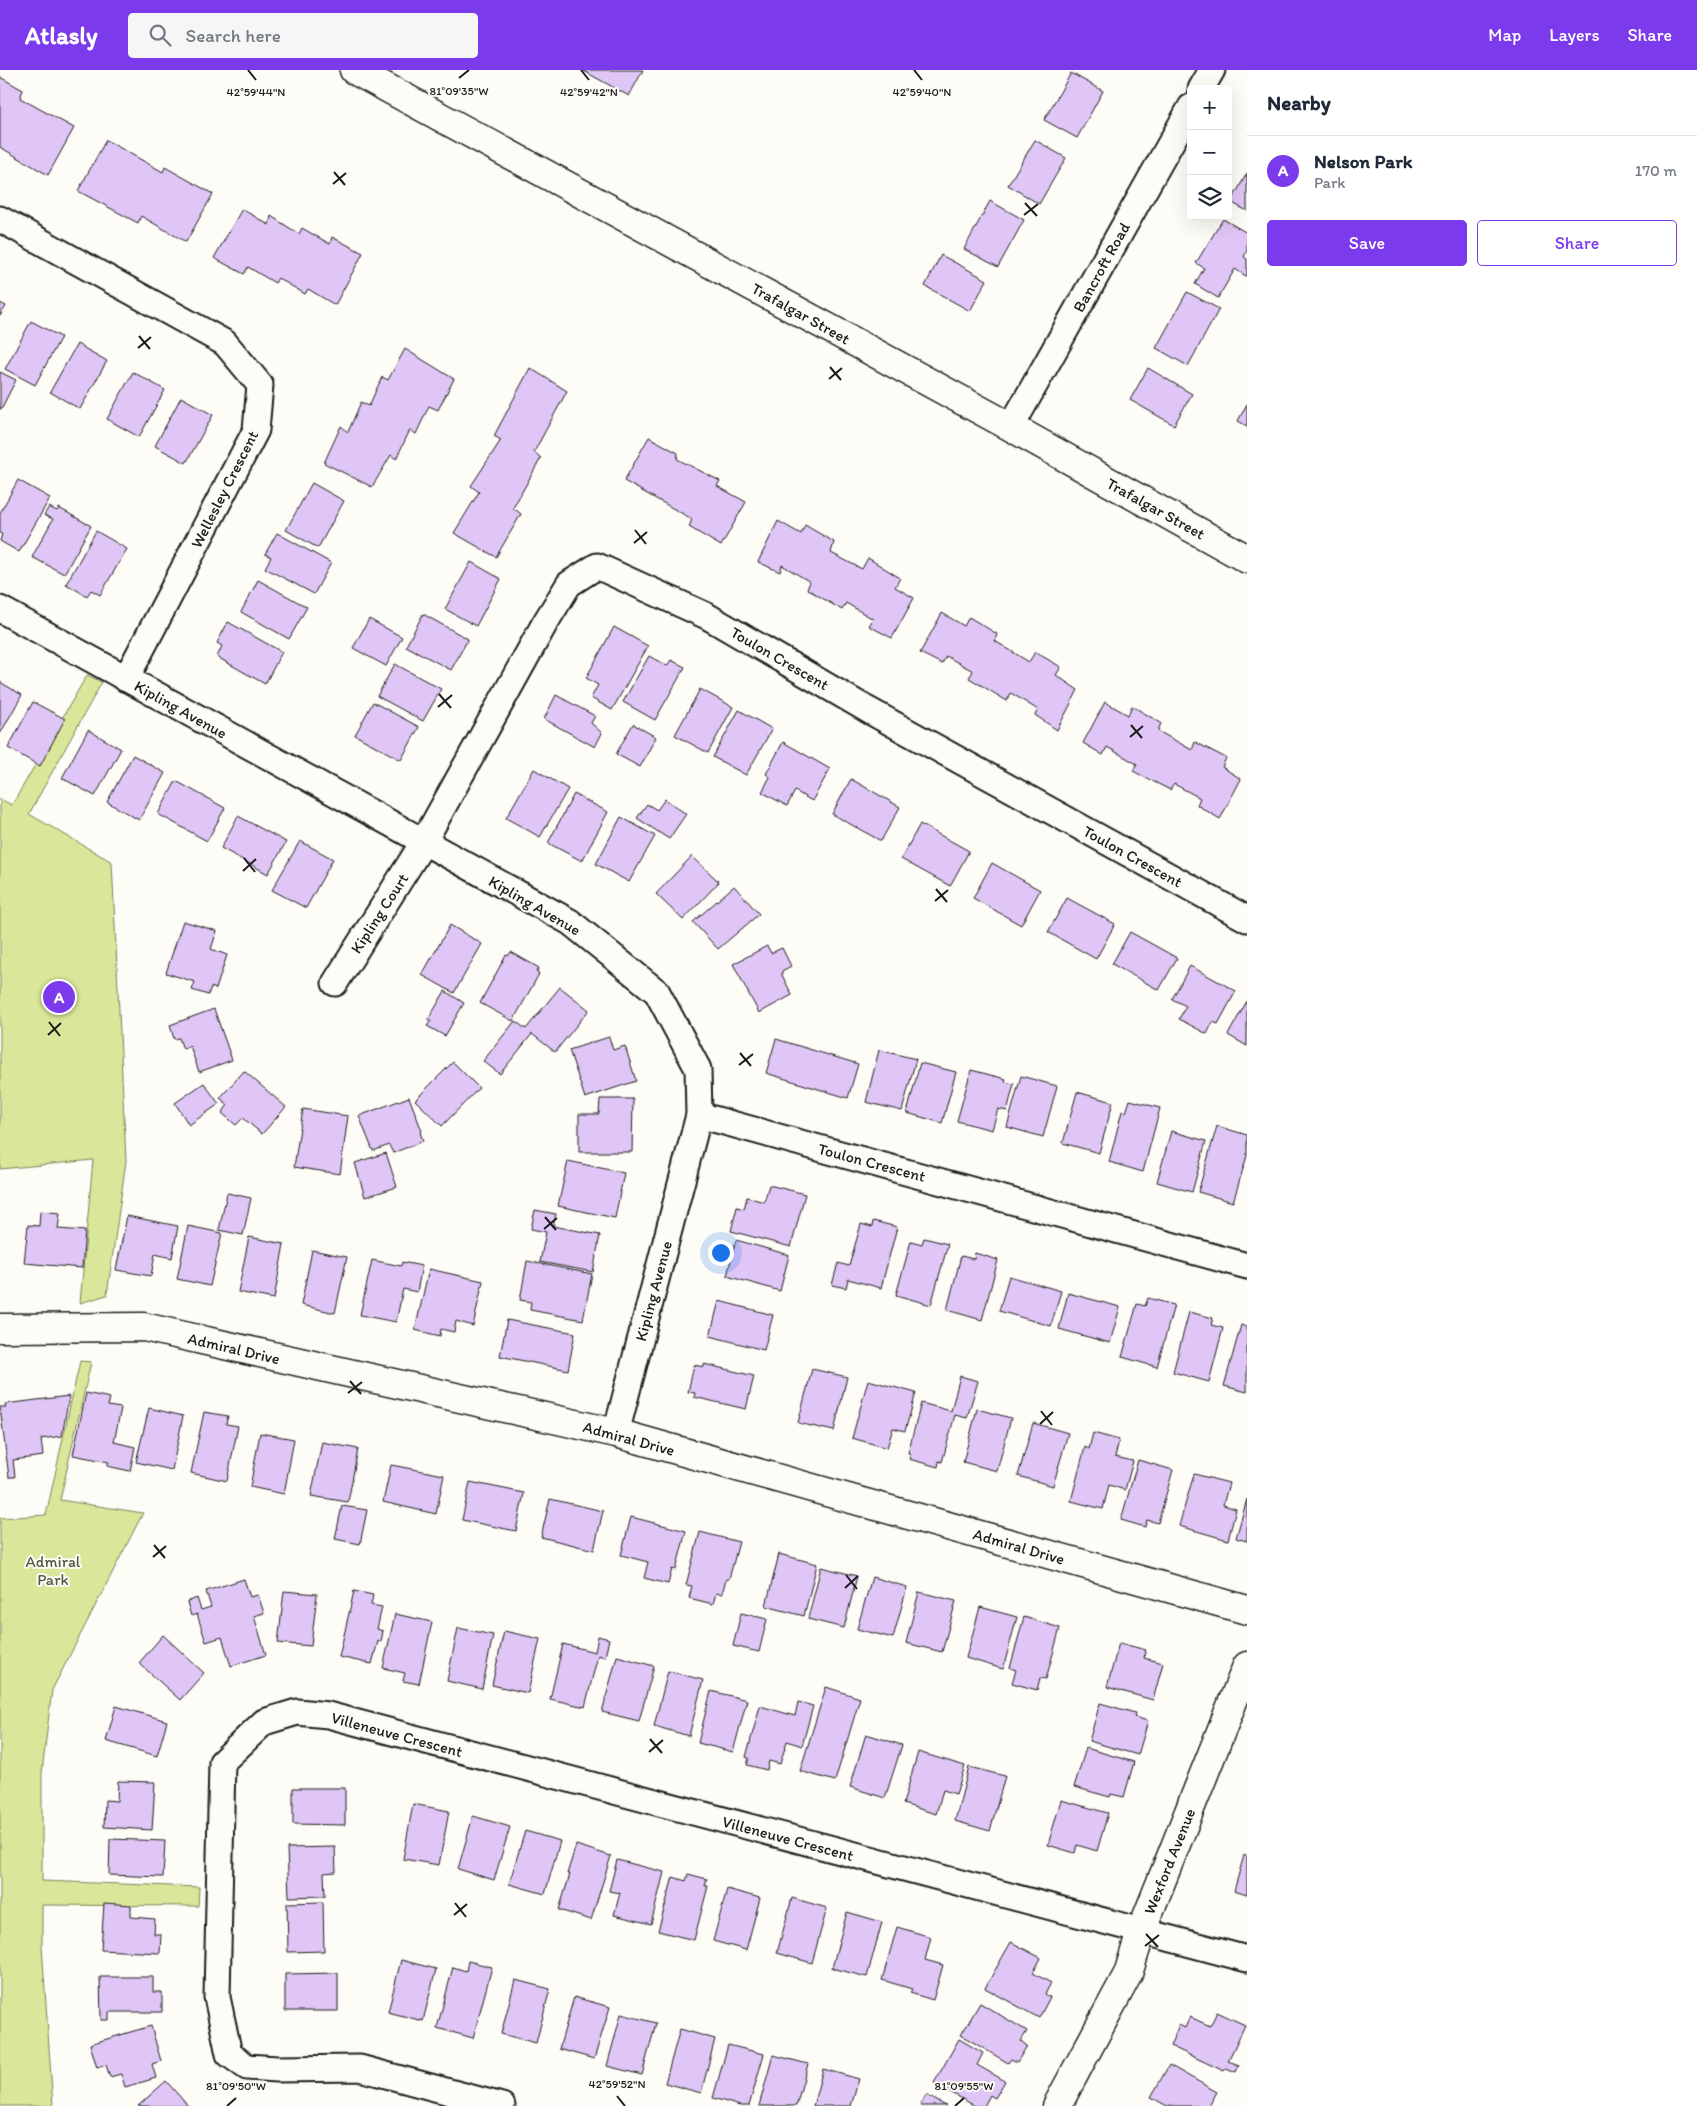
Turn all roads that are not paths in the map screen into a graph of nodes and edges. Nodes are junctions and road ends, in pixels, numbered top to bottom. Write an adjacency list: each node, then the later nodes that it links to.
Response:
1 (354, 70): 6 (street, Trafalgar Street)
2 (1212, 70): 3 (street)
3 (1203, 85)
4 (1187, 114): 6 (street, Bancroft Road)
5 (0, 219): 9 (street, Wellesley Crescent)
6 (1011, 427): 7 (street, Trafalgar Street)
7 (1247, 558)
8 (0, 609): 9 (street, Kipling Avenue)
9 (126, 679): 10 (street, Kipling Avenue)
10 (423, 843): 11 (street, Toulon Crescent); 12 (street, Kipling Court); 13 (street, Kipling Avenue)
11 (1247, 920)
12 (335, 983)
13 (699, 1115): 14 (street, Toulon Crescent); 16 (street, Kipling Avenue)
14 (1247, 1266)
15 (0, 1328): 16 (street, Admiral Drive)
16 (616, 1433): 17 (street, Admiral Drive)
17 (1247, 1610)
18 (1247, 1666): 19 (street, Wexford Avenue)
19 (1141, 1932): 20 (street, Villeneuve Crescent); 21 (street, Villeneuve Crescent); 22 (street, Wexford Avenue)
20 (1247, 1959)
21 (502, 2106)
22 (1057, 2106)

